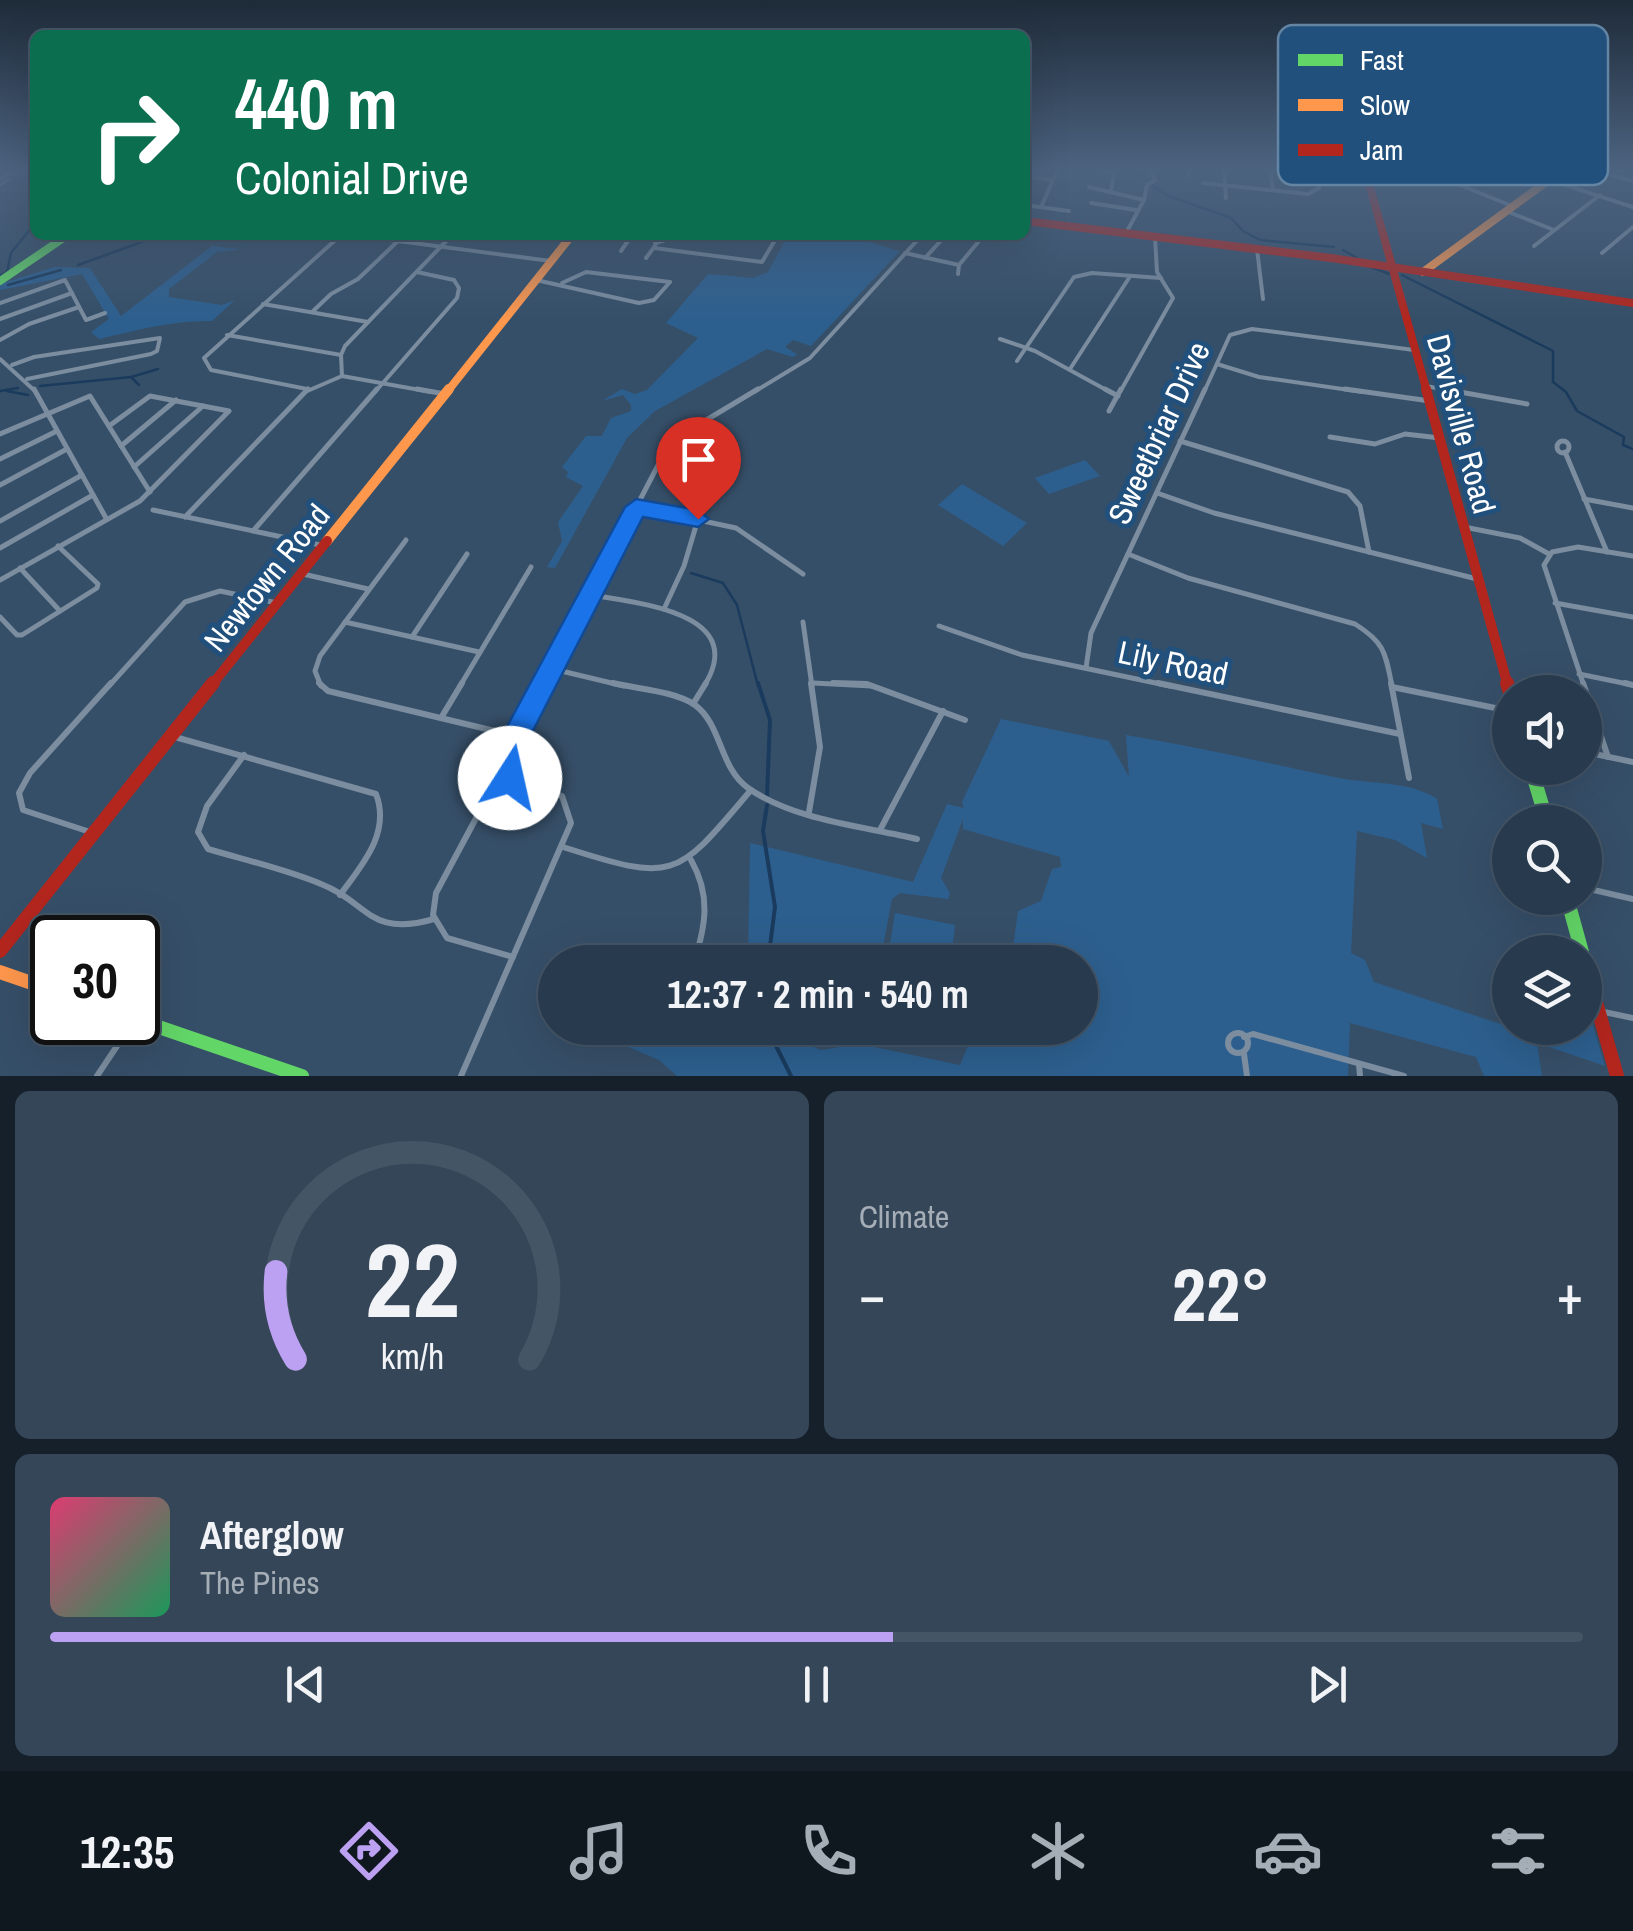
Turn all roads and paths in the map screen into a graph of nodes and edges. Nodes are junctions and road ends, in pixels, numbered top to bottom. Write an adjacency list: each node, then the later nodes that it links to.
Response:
1 (1132, 219): 9 (street)
2 (1380, 219): 35 (street, Davisville Road)
3 (1493, 219): 37 (street)
4 (1531, 219): 8 (street)
5 (1568, 219): 8 (street)
6 (1030, 222): 9 (street)
7 (1633, 227): 30 (street)
8 (1554, 230): 26 (street)
9 (1126, 233): 10 (street)
10 (1155, 236): 27 (street); 40 (street)
11 (61, 240): 42 (street)
12 (335, 240): 48 (street)
13 (390, 240): 23 (street)
14 (447, 240): 25 (street)
15 (568, 240): 33 (street, Newtown Road)
16 (629, 240): 28 (street)
17 (656, 240): 24 (street)
18 (666, 240): 24 (street)
19 (775, 240): 24 (street)
20 (917, 240): 29 (street)
21 (941, 240): 32 (street)
22 (980, 240): 34 (street)
23 (398, 241): 25 (street); 50 (street)
24 (655, 245): 31 (street)
25 (441, 246): 33 (street); 36 (street)
26 (1534, 246)
27 (1257, 249): 35 (street); 45 (street)
28 (621, 251)
29 (906, 252): 32 (street); 95 (street)
30 (1602, 253)
31 (646, 258)
32 (925, 258): 34 (street)
33 (551, 261): 41 (street, Newtown Road)
34 (959, 264): 38 (street)
35 (1394, 267): 37 (street); 58 (street, Davisville Road)
36 (417, 272): 53 (street); 67 (street)
37 (1424, 272): 47 (street)
38 (958, 274)
39 (1129, 278): 40 (street); 57 (street); 64 (street)
40 (1161, 278): 71 (street)
41 (536, 280): 43 (street); 70 (street, Newtown Road)
42 (0, 281)
43 (562, 284): 43 (street)
44 (72, 293): 46 (street); 49 (street); 52 (street)
45 (1264, 299)
46 (0, 302)
47 (1633, 303)
48 (263, 304): 50 (street); 54 (street)
49 (79, 307): 51 (street); 56 (street)
50 (312, 312): 53 (street)
51 (105, 314)
52 (0, 319)
53 (368, 322): 59 (street)
54 (228, 335): 59 (street); 69 (street)
55 (1000, 339): 57 (street)
56 (0, 340)
57 (1026, 348): 61 (street); 64 (street)
58 (1414, 350): 62 (street, Sweetbriar Drive); 68 (street, Davisville Road)
59 (341, 355): 65 (street)
60 (0, 359): 63 (street)
61 (1017, 361)
62 (1217, 364): 73 (street); 83 (street, Sweetbriar Drive)
63 (12, 366): 66 (street); 66 (street)
64 (1070, 369): 71 (street)
65 (342, 376): 67 (street); 69 (street)
66 (27, 380): 77 (street)
67 (383, 384): 70 (street); 103 (street)
68 (1426, 386): 73 (street, Davisville Road); 74 (street)
69 (307, 389): 98 (street)
70 (445, 394): 106 (street, Newtown Road)
71 (1118, 396): 76 (street)
72 (176, 400): 75 (street); 78 (street); 84 (street)
73 (1430, 402): 82 (street, Davisville Road)
74 (1526, 404)
75 (204, 406): 88 (street); 91 (street)
76 (1109, 411)
77 (47, 412): 78 (street); 79 (street); 80 (street)
78 (109, 426): 84 (street)
79 (58, 431): 85 (street); 87 (street)
80 (0, 434)
81 (1330, 437): 82 (street)
82 (1440, 438): 102 (street, Davisville Road)
83 (1180, 442): 92 (street, Sweetbriar Drive); 108 (street)
84 (121, 446): 88 (street)
85 (68, 449): 89 (street); 90 (street)
86 (1565, 452): 94 (street)
87 (0, 459)
88 (134, 466): 91 (street)
89 (82, 475): 93 (street); 101 (street)
90 (0, 485)
91 (150, 492): 99 (street)
92 (1157, 493): 108 (street); 111 (street, Sweetbriar Drive)
93 (93, 495): 99 (street); 107 (street)
94 (1584, 499): 96 (street); 109 (street)
95 (636, 507): 100 (street); 121 (street)
96 (1633, 508)
97 (153, 510): 98 (street)
98 (185, 517): 103 (street)
99 (106, 518): 105 (street)
100 (698, 519): 117 (street); 124 (street)
101 (0, 521)
102 (1464, 527): 112 (street); 119 (street, Davisville Road)
103 (253, 531): 106 (street)
104 (406, 540): 120 (street)
105 (58, 546): 115 (street); 125 (street)
106 (325, 546): 116 (street, Newtown Road)
107 (0, 548)
108 (1369, 552): 119 (street)
109 (1607, 552): 112 (street); 113 (street)
110 (467, 554): 131 (street)
111 (1128, 554): 133 (street, Sweetbriar Drive); 139 (street)
112 (1550, 554): 122 (street)
113 (1633, 556)
114 (532, 567): 132 (street)
115 (20, 568): 118 (street); 125 (street)
116 (303, 574): 120 (street); 123 (street, Newtown Road)
117 (803, 574)
118 (0, 580)
119 (1479, 580): 136 (street, Davisville Road)
120 (369, 589): 128 (street)
121 (592, 595): 124 (street); 134 (street)
122 (1555, 603): 127 (street); 135 (street)
123 (279, 604): 146 (street, Newtown Road); 157 (street)
124 (664, 609): 140 (street)
125 (60, 612): 126 (street)
126 (0, 616)
127 (1633, 617)
128 (345, 622): 131 (street); 143 (street)
129 (803, 622): 137 (street)
130 (939, 626): 133 (street, Lily Road)
131 (412, 637): 132 (street)
132 (480, 652): 143 (street)
133 (1086, 668): 145 (street, Lily Road)
134 (553, 669): 140 (street); 147 (street)
135 (1579, 674): 138 (street); 150 (street)
136 (1505, 675)
137 (813, 683): 142 (street); 155 (street)
138 (1633, 684)
139 (1392, 687): 141 (street); 145 (street)
140 (694, 704): 154 (street)
141 (1492, 707)
142 (943, 712): 144 (street); 156 (street)
143 (441, 718): 147 (street)
144 (965, 720)
145 (1400, 734): 153 (street)
146 (172, 736): 148 (street); 157 (street, Newtown Road)
147 (516, 736): 152 (street)
148 (244, 756): 162 (street); 162 (street)
149 (1602, 756): 150 (street)
150 (1608, 757): 151 (street)
151 (1633, 762)
152 (504, 766): 159 (street); 164 (street)
153 (1409, 778)
154 (750, 790): 155 (street); 160 (street)
155 (809, 812): 156 (street)
156 (880, 830): 158 (street)
157 (94, 833): 166 (street, Newtown Road)
158 (917, 840)
159 (563, 847): 160 (street); 167 (street)
160 (691, 860): 165 (street)
161 (1602, 892): 163 (street)
162 (340, 895): 164 (street)
163 (1633, 899)
164 (434, 918): 167 (street)
165 (699, 945)
166 (0, 951)
167 (513, 957): 180 (street)
168 (0, 972): 169 (street)
169 (30, 982)
170 (1602, 1011): 171 (street)
171 (1633, 1018)
172 (1602, 1021): 184 (street)
173 (160, 1029): 179 (street)
174 (1244, 1037): 176 (street); 176 (street); 177 (street)
175 (118, 1045): 178 (street)
176 (1244, 1054): 181 (street)
177 (1359, 1064): 182 (street); 183 (street)
178 (97, 1076)
179 (302, 1076)
180 (461, 1076)
181 (1247, 1076)
182 (1360, 1076)
183 (1404, 1076)
184 (1617, 1076)

